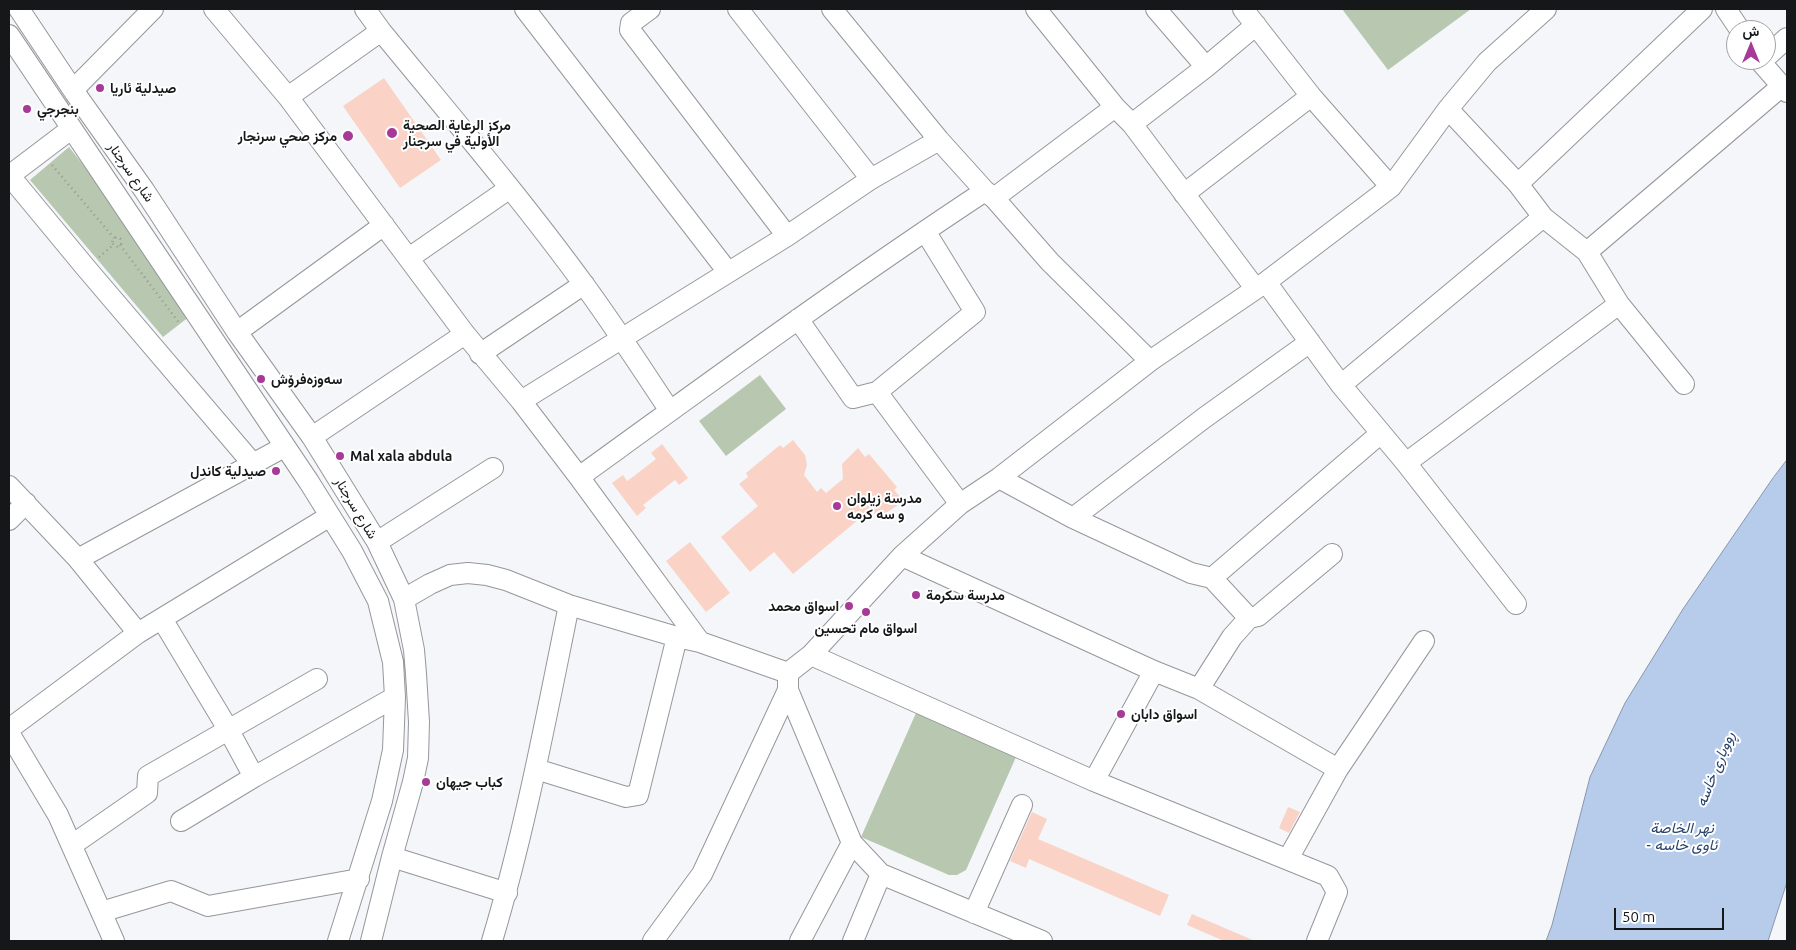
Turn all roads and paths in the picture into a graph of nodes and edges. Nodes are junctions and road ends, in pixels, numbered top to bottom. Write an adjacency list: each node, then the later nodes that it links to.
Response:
1 (18, 9): 24 (street, شارع سرجنار)
2 (153, 9): 24 (street)
3 (214, 9): 26 (street)
4 (365, 9): 17 (street)
5 (525, 9): 48 (street)
6 (650, 9): 43 (street)
7 (738, 9): 34 (street)
8 (832, 9): 31 (street)
9 (1036, 9): 27 (street)
10 (1156, 9): 21 (street)
11 (1243, 9): 16 (street)
12 (1546, 9): 28 (street)
13 (1702, 9): 35 (street)
14 (1726, 9): 15 (street)
15 (1733, 20)
16 (1256, 25): 21 (street); 25 (street)
17 (381, 31): 26 (street); 37 (street)
18 (9, 36): 30 (street, شارع سرجنار)
19 (1787, 38): 20 (street)
20 (1776, 48)
21 (1206, 67): 29 (street)
22 (1770, 70): 23 (street)
23 (1785, 89): 46 (street)
24 (73, 90): 54 (street, شارع سرجنار)
25 (1310, 96): 36 (street); 38 (street)
26 (288, 97): 41 (street)
27 (1115, 107): 29 (street); 39 (street)
28 (1448, 109): 35 (street); 36 (street)
29 (1132, 124): 38 (street)
30 (71, 129): 33 (street); 67 (street, شارع سرجنار)
31 (938, 140): 34 (street); 39 (street)
32 (50, 164): 44 (path)
33 (9, 175): 69 (street)
34 (871, 179): 43 (street)
35 (1518, 184): 40 (street)
36 (1390, 187): 50 (street)
37 (510, 188): 47 (street); 49 (street)
38 (1184, 194): 50 (street)
39 (990, 195): 42 (street); 59 (street)
40 (1543, 217): 46 (street); 61 (street)
41 (384, 225): 47 (street); 54 (street)
42 (925, 231): 52 (street); 62 (street)
43 (787, 236): 48 (street)
44 (114, 238): 45 (path); 45 (path)
45 (120, 246): 53 (path)
46 (1586, 252): 51 (street)
47 (409, 258): 55 (street)
48 (728, 272): 56 (street)
49 (584, 284): 56 (street); 58 (street)
50 (1260, 285): 57 (street); 59 (street)
51 (1619, 304): 60 (street); 68 (street)
52 (798, 319): 62 (street); 64 (street)
53 (180, 324)
54 (237, 332): 66 (street, شارع سرجنار)
55 (464, 334): 58 (street); 66 (street)
56 (622, 338): 63 (street); 64 (street)
57 (1310, 342): 61 (street); 77 (street)
58 (480, 354): 63 (street)
59 (1150, 361): 72 (street)
60 (1684, 384)
61 (1341, 385): 65 (street)
62 (877, 392): 75 (street)
63 (521, 401): 71 (street)
64 (670, 411): 71 (street)
65 (1381, 433): 68 (street); 83 (street)
66 (312, 437): 79 (street, شارع سرجنار)
67 (284, 446): 69 (street); 76 (street, شارع سرجنار)
68 (1406, 463): 85 (street)
69 (253, 464): 82 (street)
70 (493, 468): 79 (street)
71 (579, 477): 92 (street)
72 (999, 478): 75 (street); 77 (street)
73 (9, 486): 74 (street)
74 (26, 503): 78 (street); 82 (street)
75 (960, 504): 81 (street)
76 (330, 516): 88 (street); 98 (street, شارع سرجنار)
77 (1073, 518): 83 (street)
78 (9, 520)
79 (377, 542): 84 (street, شارع سرجنار)
80 (1332, 554): 87 (street)
81 (902, 556): 93 (street); 94 (street)
82 (78, 559): 89 (street)
83 (1212, 578): 87 (street)
84 (404, 599): 86 (street); 110 (street, شارع سرجنار)
85 (1516, 604)
86 (569, 605): 90 (street); 102 (street)
87 (1249, 618): 97 (street)
88 (162, 619): 89 (street); 100 (street)
89 (138, 633): 99 (street)
90 (677, 637): 92 (street); 102 (street)
91 (1424, 641): 103 (street)
92 (700, 642): 96 (street)
93 (811, 655): 96 (street); 105 (street)
94 (1154, 671): 97 (street); 105 (street)
95 (317, 679): 100 (street)
96 (788, 681): 108 (street); 121 (street)
97 (1199, 689): 103 (street)
98 (395, 697): 104 (street); 113 (street, شارع سرجنار)
99 (9, 729)
100 (228, 729): 104 (street); 109 (street)
101 (9, 733): 109 (street)
102 (536, 769): 114 (street)
103 (1338, 769): 111 (street)
104 (254, 777): 107 (street)
105 (1094, 781): 111 (street)
106 (1022, 805): 116 (street)
107 (181, 821)
108 (852, 843): 112 (street); 122 (street)
109 (72, 845): 115 (street)
110 (392, 857): 114 (street); 119 (street, شارع سرجنار)
111 (1288, 859): 125 (street)
112 (881, 874): 116 (street); 123 (street)
113 (359, 879): 115 (street); 118 (street, شارع سرجنار)
114 (507, 893): 120 (street)
115 (100, 912): 117 (street)
116 (974, 913): 124 (street)
117 (114, 941)
118 (338, 941)
119 (371, 941)
120 (492, 941)
121 (653, 941)
122 (800, 941)
123 (853, 941)
124 (1042, 941)
125 (1317, 941)

